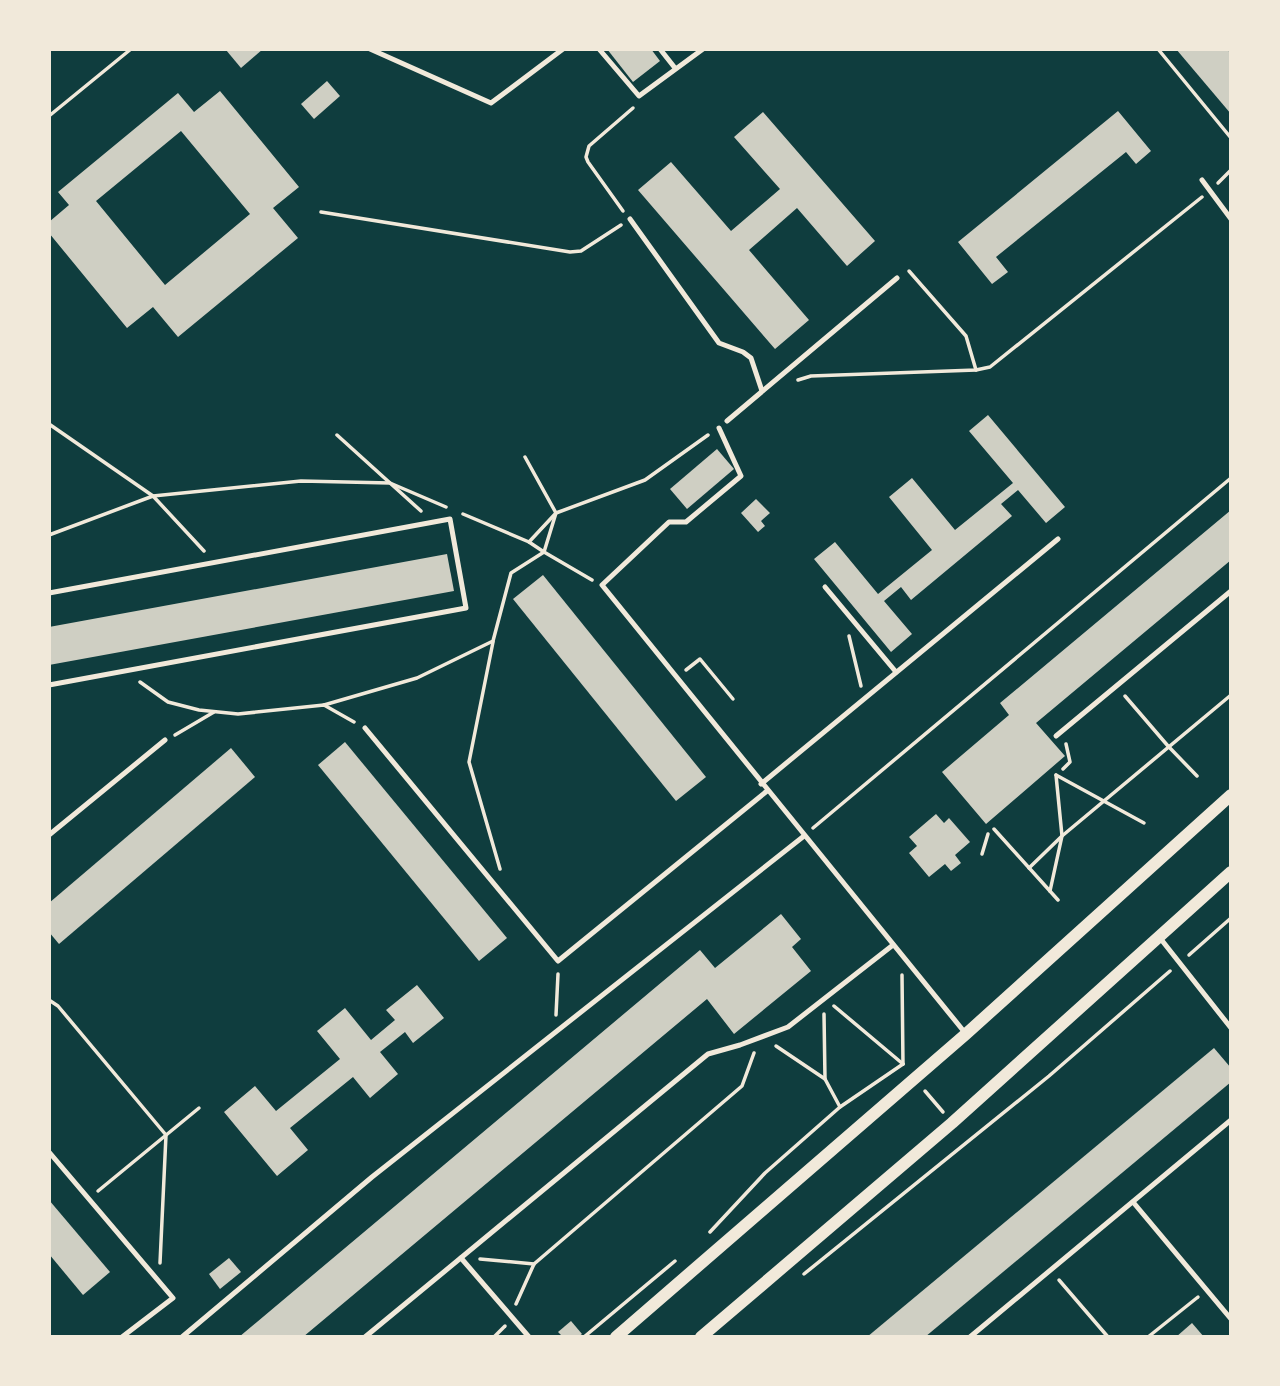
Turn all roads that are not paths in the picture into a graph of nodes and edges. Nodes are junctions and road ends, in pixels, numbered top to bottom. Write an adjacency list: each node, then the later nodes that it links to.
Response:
1 (370, 49): 2 (lane)
2 (563, 49)
3 (599, 49): 6 (lane)
4 (660, 49): 6 (lane)
5 (703, 49): 6 (lane)
6 (675, 68)
7 (1202, 180): 9 (lane)
8 (630, 219): 11 (lane)
9 (1231, 219)
10 (897, 278): 11 (lane)
11 (762, 391): 12 (lane)
12 (727, 421)
13 (719, 428): 23 (lane)
14 (1058, 539): 18 (lane)
15 (825, 587): 18 (lane)
16 (1231, 592): 21 (lane)
17 (49, 593): 19 (lane)
18 (896, 672): 23 (lane)
19 (49, 685)
20 (365, 728): 24 (lane)
21 (1056, 736)
22 (165, 740): 26 (lane)
23 (761, 784): 24 (lane)
24 (767, 791): 27 (lane)
25 (1231, 795): 32 (street)
26 (49, 835)
27 (804, 836): 30 (lane); 39 (lane)
28 (1231, 872): 29 (street)
29 (1160, 939): 31 (lane); 43 (street)
30 (893, 945): 32 (lane); 36 (lane)
31 (1231, 1028)
32 (966, 1034): 42 (street)
33 (1231, 1120): 35 (lane)
34 (49, 1152): 38 (lane)
35 (1133, 1202): 37 (lane); 44 (lane)
36 (461, 1258): 40 (lane); 41 (lane)
37 (1231, 1319)
38 (122, 1337)
39 (182, 1337)
40 (365, 1337)
41 (529, 1337)
42 (616, 1337)
43 (701, 1337)
44 (970, 1337)

